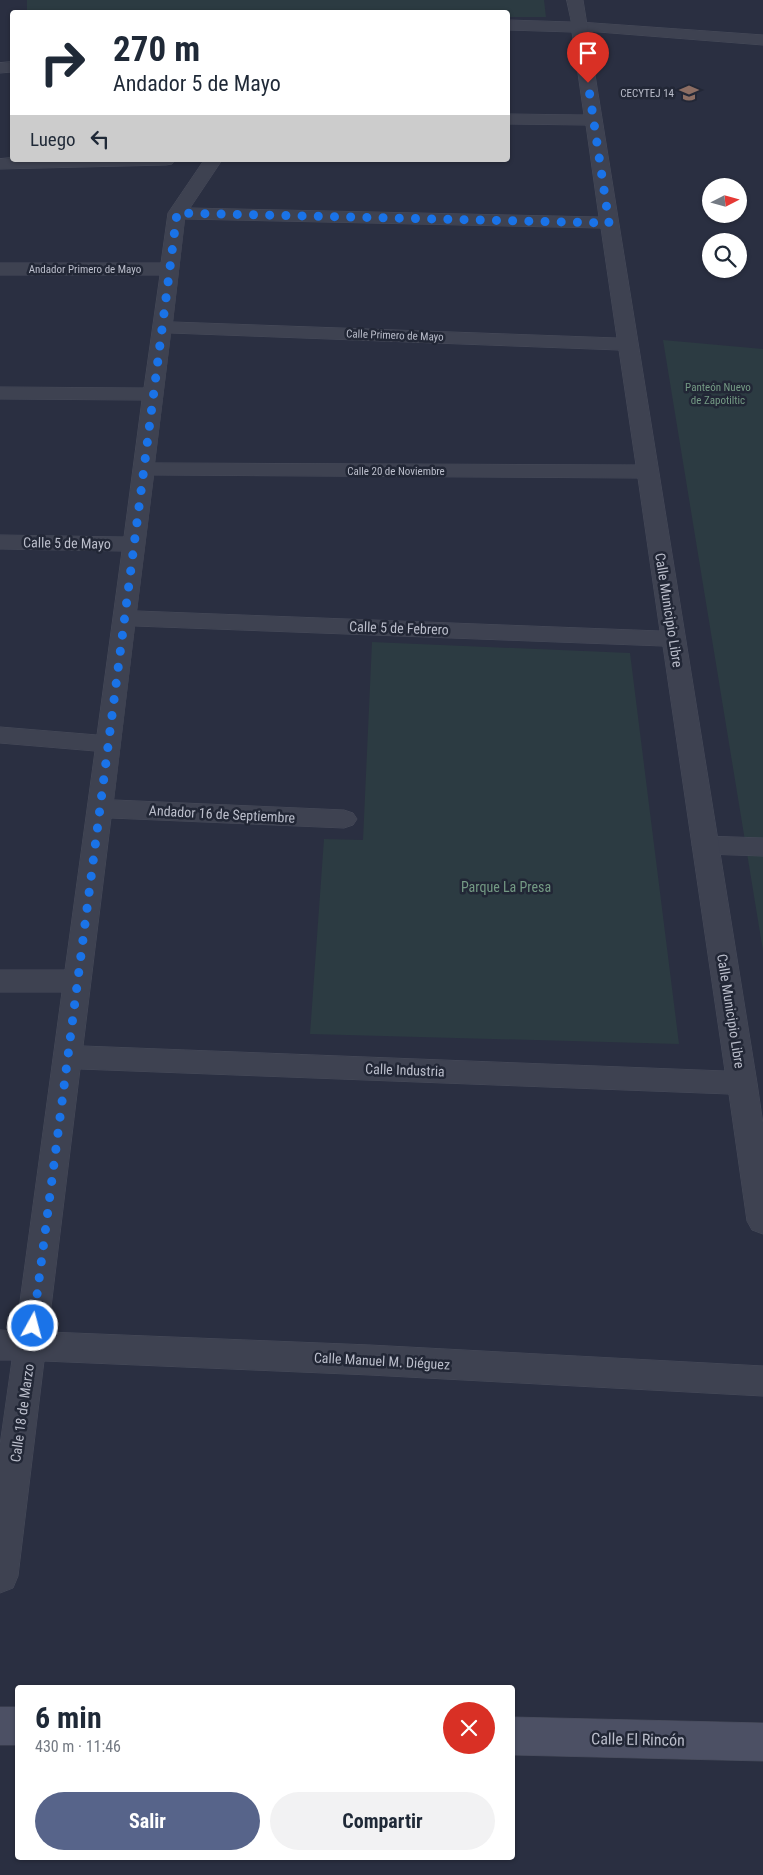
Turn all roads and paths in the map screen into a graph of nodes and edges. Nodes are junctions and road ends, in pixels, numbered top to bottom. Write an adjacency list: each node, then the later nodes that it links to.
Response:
1 (575, 0): 3 (street, Calle Municipio Libre)
2 (510, 25): 3 (street)
3 (579, 27): 4 (street); 6 (street, Calle Municipio Libre)
4 (763, 40)
5 (510, 119): 6 (street)
6 (593, 120): 11 (street, Calle Municipio Libre)
7 (83, 162): 9 (street)
8 (212, 162): 10 (street, Calle 18 de Marzo)
9 (0, 164)
10 (177, 213): 11 (street); 13 (street, Calle 18 de Marzo)
11 (609, 223): 15 (street, Calle Municipio Libre)
12 (0, 269): 13 (street, Andador Primero de Mayo)
13 (170, 270): 14 (street, Calle 18 de Marzo)
14 (162, 327): 15 (street, Calle Primero de Mayo); 17 (street, Calle 18 de Marzo)
15 (628, 344): 19 (street, Calle Municipio Libre)
16 (0, 393): 17 (street)
17 (154, 394): 18 (street, Calle 18 de Marzo)
18 (144, 469): 19 (street, Calle 20 de Noviembre); 21 (street, Calle 18 de Marzo)
19 (648, 472): 23 (street, Calle Municipio Libre)
20 (0, 542): 21 (street, Calle 5 de Mayo)
21 (134, 544): 22 (street, Calle 18 de Marzo)
22 (124, 618): 23 (street, Calle 5 de Febrero); 25 (street, Calle 18 de Marzo)
23 (674, 639): 28 (street, Calle Municipio Libre)
24 (0, 735): 25 (street)
25 (108, 744): 26 (street, Calle 18 de Marzo)
26 (100, 808): 27 (street, Andador 16 de Septiembre); 31 (street, Calle 18 de Marzo)
27 (344, 819)
28 (705, 845): 29 (street); 33 (street, Calle Municipio Libre)
29 (763, 847)
30 (0, 981): 31 (street)
31 (77, 981): 32 (street, Calle 18 de Marzo)
32 (67, 1057): 33 (street, Calle Industria); 35 (street, Calle 18 de Marzo)
33 (742, 1083): 34 (street, Calle Municipio Libre)
34 (763, 1221)
35 (15, 1346): 36 (street, Calle Manuel M. Diéguez); 37 (street, Calle 18 de Marzo)
36 (763, 1381)
37 (0, 1576)
38 (0, 1726): 39 (street)
39 (15, 1726)
40 (515, 1736): 41 (street, Calle El Rincón)
41 (763, 1742)

